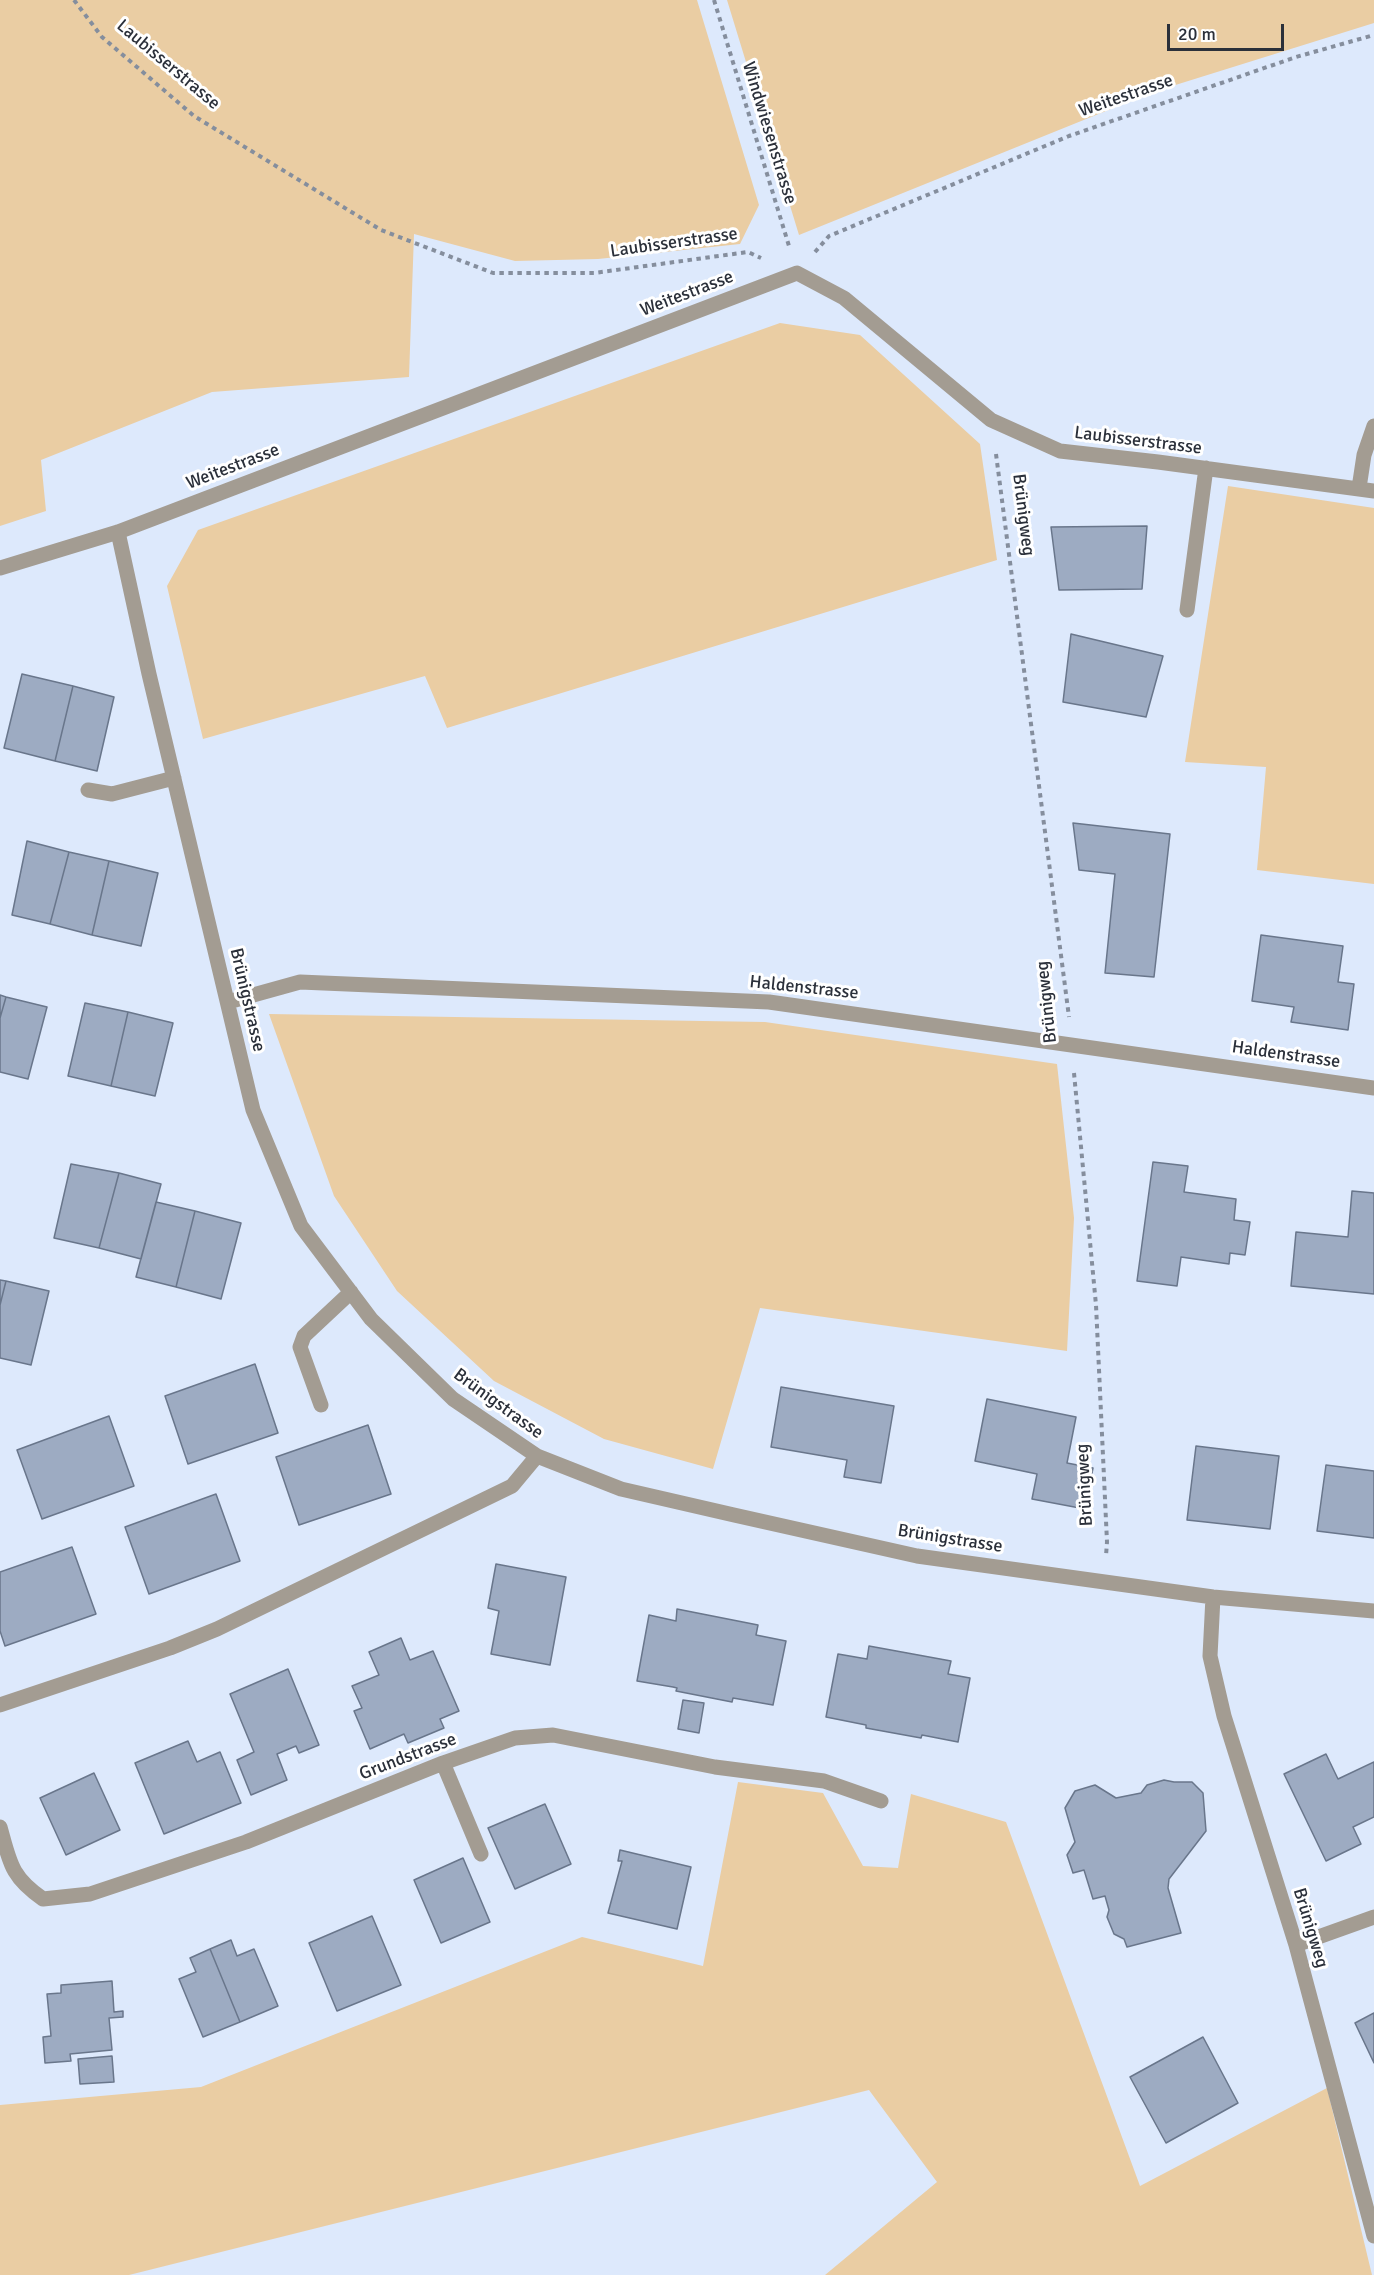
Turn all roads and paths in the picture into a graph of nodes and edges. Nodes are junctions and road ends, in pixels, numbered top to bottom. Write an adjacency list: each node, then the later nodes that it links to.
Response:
1 (74, 0): 4 (path, Laubisserstrasse)
2 (714, 0): 4 (path, Windwiesenstrasse)
3 (1374, 35): 4 (path, Weitestrasse)
4 (797, 273): 5 (street, Laubisserstrasse); 9 (street, Weitestrasse)
5 (991, 420): 7 (street, Laubisserstrasse); 15 (path, Brünigweg)
6 (1374, 426): 8 (street)
7 (1206, 468): 8 (street, Laubisserstrasse); 11 (street)
8 (1367, 490)
9 (118, 532): 10 (street, Weitestrasse); 12 (street, Brünigstrasse)
10 (0, 568)
11 (1187, 610)
12 (174, 778): 13 (street); 14 (street, Brünigstrasse)
13 (88, 790)
14 (228, 1002): 15 (street, Haldenstrasse); 17 (street, Brünigstrasse)
15 (1071, 1043): 16 (street, Haldenstrasse); 20 (path, Brünigweg)
16 (1374, 1088)
17 (351, 1292): 18 (street); 19 (street, Brünigstrasse)
18 (321, 1405)
19 (537, 1456): 20 (street, Brünigstrasse); 23 (street)
20 (1104, 1583): 21 (street, Brünigstrasse)
21 (1213, 1597): 22 (street, Brünigstrasse); 29 (street, Brünigweg)
22 (1374, 1611)
23 (0, 1705)
24 (443, 1764): 25 (street, Grundstrasse); 26 (street, Grundstrasse); 27 (street)
25 (880, 1801)
26 (0, 1827)
27 (481, 1854)
28 (1374, 1917): 29 (street)
29 (1296, 1945): 30 (street, Brünigweg)
30 (1374, 2236)

